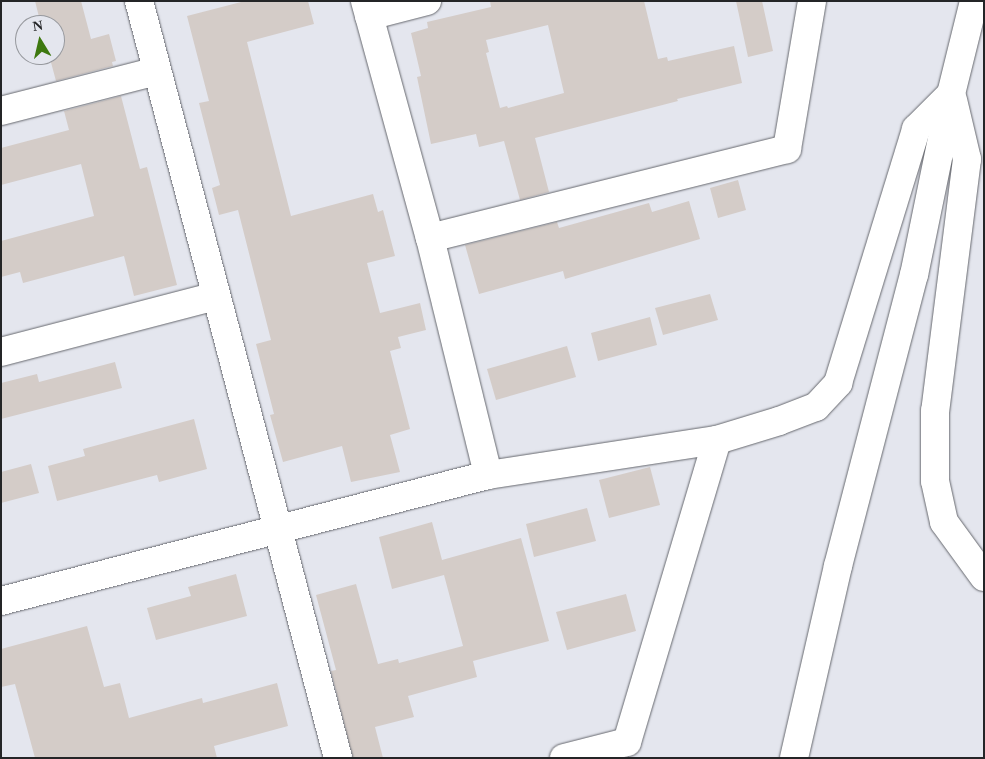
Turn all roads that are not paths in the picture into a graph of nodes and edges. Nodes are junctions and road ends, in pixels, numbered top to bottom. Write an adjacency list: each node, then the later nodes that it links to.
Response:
1 (138, 1): 6 (street)
2 (427, 1): 5 (street)
3 (812, 1): 9 (street)
4 (974, 1): 7 (street)
5 (367, 8): 9 (street)
6 (157, 71): 8 (street); 10 (street)
7 (951, 94): 12 (street); 15 (street); 19 (street)
8 (1, 111)
9 (430, 238): 13 (street)
10 (216, 296): 11 (street); 14 (street)
11 (1, 352)
12 (717, 440): 13 (street); 18 (street)
13 (488, 474): 14 (street)
14 (278, 529): 16 (street); 17 (street)
15 (984, 577)
16 (1, 601)
17 (338, 758)
18 (564, 758)
19 (794, 758)

